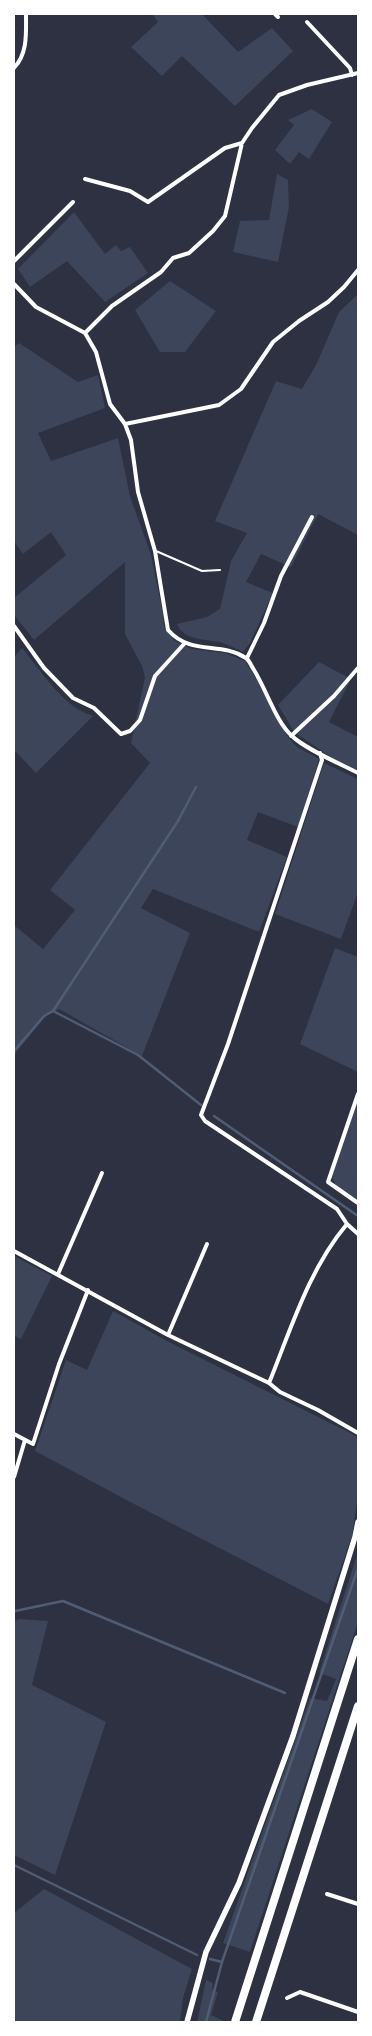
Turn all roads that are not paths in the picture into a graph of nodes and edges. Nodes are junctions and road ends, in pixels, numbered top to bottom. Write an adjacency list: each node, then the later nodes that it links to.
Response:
1 (26, 14): 3 (street)
2 (307, 22): 5 (street)
3 (14, 68)
4 (358, 73): 5 (street)
5 (352, 75): 6 (street)
6 (242, 143): 7 (street); 12 (street)
7 (85, 179)
8 (73, 202): 9 (street)
9 (14, 261)
10 (358, 270): 13 (street)
11 (14, 284): 12 (street)
12 (85, 333): 13 (street)
13 (125, 424): 15 (street)
14 (312, 517): 19 (street)
15 (155, 551): 16 (lane); 18 (street)
16 (220, 570)
17 (14, 626): 18 (street)
18 (184, 644): 19 (street)
19 (247, 658): 21 (street)
20 (358, 668): 21 (street)
21 (291, 736): 22 (street)
22 (320, 753): 23 (street); 27 (street)
23 (358, 773)
24 (358, 1094): 26 (street)
25 (102, 1173): 31 (street)
26 (358, 1204)
27 (346, 1224): 28 (street); 34 (street)
28 (358, 1234)
29 (207, 1244): 33 (street)
30 (14, 1251): 31 (street)
31 (58, 1274): 32 (street)
32 (88, 1290): 33 (street); 37 (street)
33 (168, 1334): 34 (street)
34 (269, 1383): 35 (street)
35 (358, 1433)
36 (14, 1434): 37 (street)
37 (26, 1440): 38 (street)
38 (14, 1477)
39 (358, 1522): 47 (street)
40 (358, 1638): 48 (highway)
41 (358, 1706): 42 (highway)
42 (357, 1714): 49 (highway)
43 (327, 1894): 44 (street)
44 (358, 1904)
45 (287, 1998): 46 (street)
46 (358, 2012)
47 (187, 2022)
48 (235, 2022)
49 (256, 2022)

